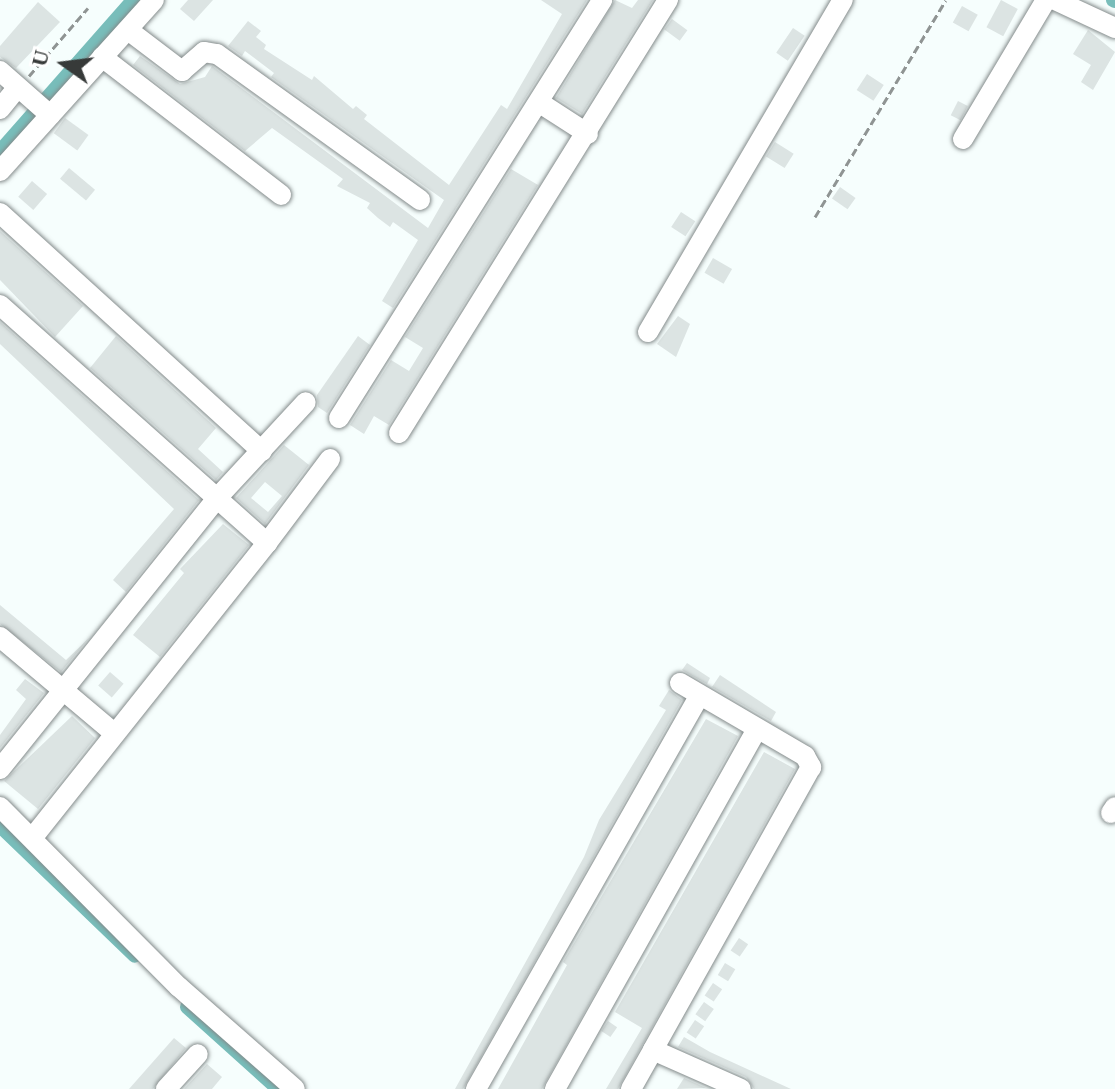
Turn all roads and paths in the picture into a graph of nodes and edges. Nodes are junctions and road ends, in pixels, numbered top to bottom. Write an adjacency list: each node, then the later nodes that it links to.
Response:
1 (602, 0): 13 (street)
2 (668, 0): 16 (street)
3 (843, 0): 24 (street)
4 (946, 0): 22 (path)
5 (1057, 1): 8 (street); 17 (street)
6 (148, 2): 9 (street)
7 (88, 8): 12 (path)
8 (1115, 28)
9 (128, 30): 10 (street); 20 (street)
10 (102, 57): 15 (street); 19 (street)
11 (0, 71): 12 (street)
12 (23, 91): 14 (street); 15 (street)
13 (540, 103): 16 (street); 26 (street)
14 (0, 109)
15 (47, 112): 18 (street)
16 (588, 134): 27 (street)
17 (963, 139)
18 (0, 171)
19 (281, 195)
20 (420, 200)
21 (0, 213): 28 (street)
22 (815, 217)
23 (0, 305): 30 (street)
24 (648, 332)
25 (306, 402): 28 (street)
26 (339, 418)
27 (399, 433)
28 (262, 451): 30 (street)
29 (330, 459): 31 (street)
30 (218, 497): 31 (street); 34 (street)
31 (267, 543): 37 (street)
32 (0, 637): 34 (street)
33 (680, 683): 35 (street)
34 (65, 692): 37 (street); 38 (street)
35 (700, 695): 36 (street); 46 (street)
36 (757, 729): 41 (street); 47 (street)
37 (115, 734): 40 (street)
38 (0, 769)
39 (0, 807): 40 (street)
40 (32, 838): 45 (street)
41 (653, 1050): 43 (street); 48 (street)
42 (198, 1054): 44 (street)
43 (712, 1083): 49 (street)
44 (166, 1089)
45 (295, 1089)
46 (476, 1089)
47 (555, 1089)
48 (631, 1089)
49 (741, 1089)

